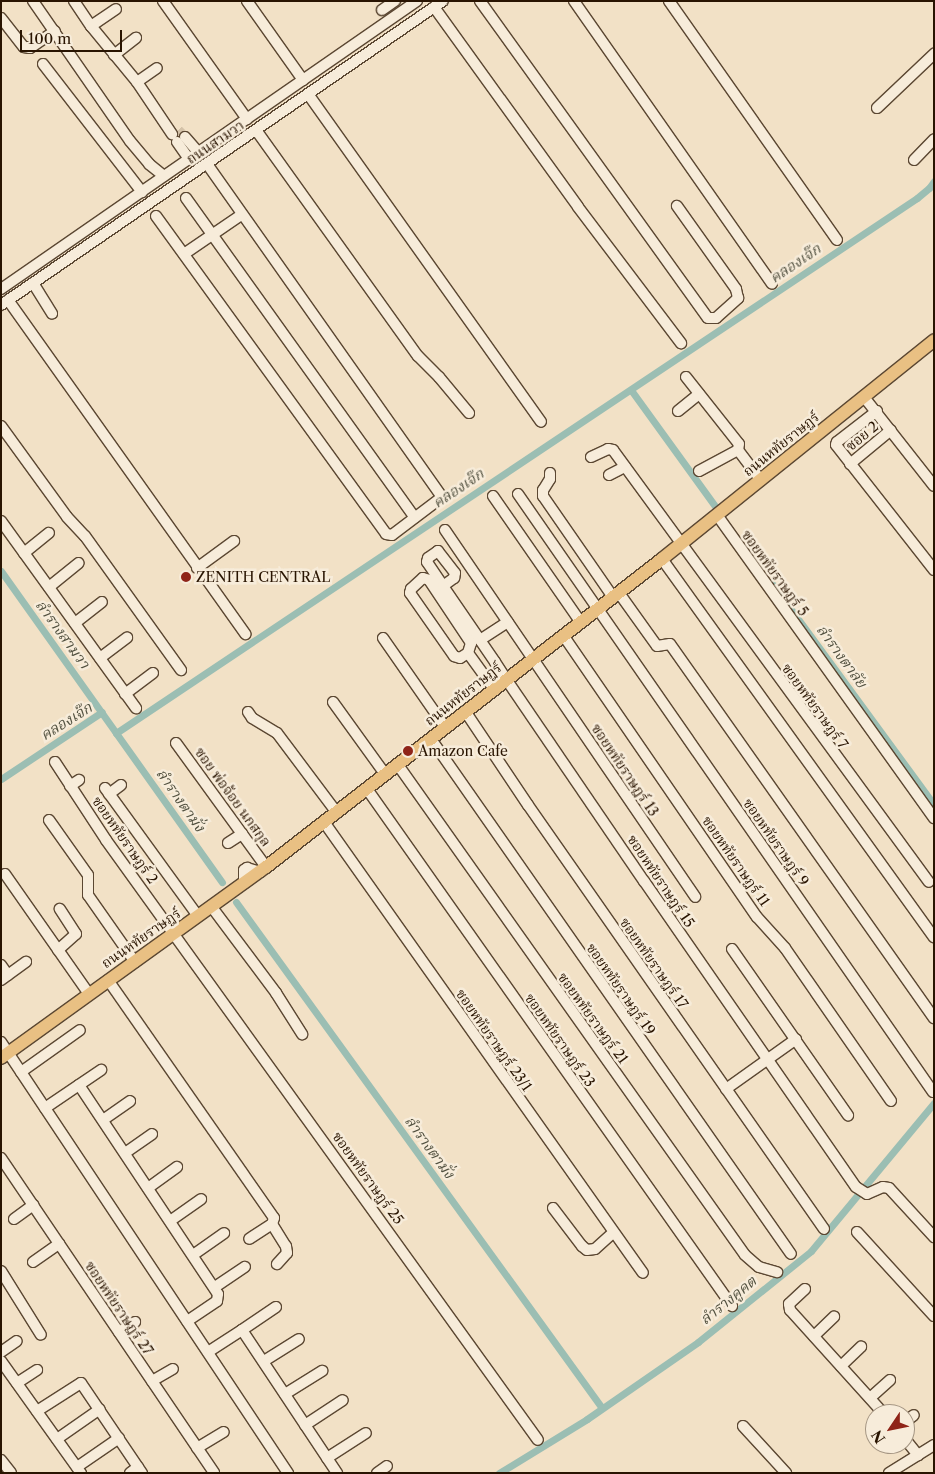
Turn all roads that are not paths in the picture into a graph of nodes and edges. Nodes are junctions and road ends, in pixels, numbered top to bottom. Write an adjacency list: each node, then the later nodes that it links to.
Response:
1 (33, 1): 16 (street)
2 (74, 1): 15 (street)
3 (163, 1): 28 (street)
4 (247, 1): 22 (street)
5 (394, 1): 13 (street)
6 (417, 1): 22 (street, ถนนสามวา)
7 (443, 1): 11 (street, ถนนสามวา)
8 (480, 1): 39 (street)
9 (574, 1): 46 (street)
10 (669, 1): 43 (street)
11 (434, 7): 24 (street, ถนนสามวา); 51 (street)
12 (116, 8): 15 (street)
13 (382, 10)
14 (1, 18): 16 (street)
15 (91, 26): 19 (street)
16 (55, 32): 36 (street)
17 (136, 38): 19 (street)
18 (934, 54): 26 (street)
19 (114, 55): 23 (street)
20 (43, 64): 37 (street)
21 (157, 68): 23 (street)
22 (303, 80): 25 (street, ถนนสามวา)
23 (137, 82): 30 (street)
24 (308, 94): 27 (street, ถนนสามวา); 58 (street)
25 (278, 98): 27 (street); 28 (street, ถนนสามวา)
26 (877, 108)
27 (286, 109): 29 (street, ถนนสามวา)
28 (247, 119): 32 (street, ถนนสามวา)
29 (256, 130): 35 (street, ถนนสามวา); 57 (street)
30 (180, 138): 32 (street); 33 (street)
31 (934, 139): 34 (street)
32 (199, 153): 33 (street, ถนนสามวา)
33 (189, 159): 36 (street, ถนนสามวา)
34 (914, 160)
35 (207, 164): 40 (street); 45 (street, ถนนสามวา)
36 (164, 176): 37 (street, ถนนสามวา)
37 (142, 192): 47 (street, ถนนสามวา)
38 (186, 198): 42 (street)
39 (677, 206)
40 (241, 215): 42 (street); 74 (street)
41 (156, 216): 44 (street)
42 (212, 235): 44 (street); 74 (street)
43 (837, 240)
44 (184, 254): 74 (street)
45 (33, 283): 48 (street, ถนนสามวา); 49 (street)
46 (772, 284)
47 (2, 287)
48 (5, 302): 83 (street)
49 (52, 313)
50 (934, 340): 54 (main road, ถนนหทัยราษฎร์)
51 (680, 343)
52 (686, 377): 53 (street)
53 (699, 394): 55 (street); 61 (street)
54 (864, 397): 56 (street); 69 (main road, ถนนหทัยราษฎร์)
55 (678, 410)
56 (876, 411): 60 (street); 63 (street)
57 (469, 413)
58 (541, 422)
59 (1, 426): 101 (street)
60 (891, 430): 63 (street, ซอย 2); 67 (street)
61 (738, 450): 65 (street); 69 (street)
62 (591, 457): 64 (street, ซอยหทัยราษฎร์ 7)
63 (850, 464): 84 (street)
64 (625, 467): 68 (street); 79 (street, ซอยหทัยราษฎร์ 7)
65 (699, 471)
66 (550, 473): 87 (street)
67 (930, 473): 70 (street)
68 (609, 475)
69 (761, 480): 73 (main road, ถนนหทัยราษฎร์)
70 (934, 486)
71 (518, 494): 89 (street, ซอยหทัยราษฎร์ 9)
72 (493, 496): 90 (street)
73 (717, 515): 79 (main road, ถนนหทัยราษฎร์); 119 (street, ซอยหทัยราษฎร์ 5)
74 (415, 518)
75 (1, 521): 80 (street)
76 (445, 530): 91 (street, ซอยหทัยราษฎร์ 13)
77 (49, 533): 80 (street)
78 (234, 541): 83 (street)
79 (681, 544): 81 (main road, ถนนหทัยราษฎร์); 126 (street, ซอยหทัยราษฎร์ 7)
80 (24, 553): 86 (street)
81 (662, 559): 87 (main road, ถนนหทัยราษฎร์); 132 (street)
82 (79, 563): 86 (street)
83 (197, 568): 93 (street)
84 (934, 570)
85 (443, 586): 97 (street, ซอยหทัยราษฎร์ 15)
86 (48, 587): 92 (street)
87 (616, 595): 89 (main road, ถนนหทัยราษฎร์); 141 (street)
88 (102, 602): 92 (street)
89 (598, 608): 90 (main road, ถนนหทัยราษฎร์); 151 (street, ซอยหทัยราษฎร์ 9)
90 (580, 621): 94 (main road, ถนนหทัยราษฎร์)
91 (508, 622): 97 (street); 100 (street, ซอยหทัยราษฎร์ 13)
92 (75, 623): 99 (street)
93 (245, 634)
94 (563, 634): 100 (main road, ถนนหทัยราษฎร์); 153 (street, ซอยหทัยราษฎร์ 11)
95 (128, 638): 99 (street)
96 (383, 638): 110 (street)
97 (480, 640): 103 (street, ซอยหทัยราษฎร์ 15)
98 (468, 653): 98 (street); 104 (street)
99 (100, 658): 105 (street)
100 (533, 658): 103 (main road, ถนนหทัยราษฎร์); 127 (street, ซอยหทัยราษฎร์ 13)
101 (181, 670)
102 (152, 673): 105 (street)
103 (506, 680): 104 (main road, ถนนหทัยราษฎร์); 146 (street, ซอยหทัยราษฎร์ 15)
104 (494, 689): 108 (main road, ถนนหทัยราษฎร์)
105 (125, 694): 107 (street)
106 (333, 702): 115 (street)
107 (136, 708)
108 (465, 711): 110 (main road, ถนนหทัยราษฎร์); 150 (street, ซอยหทัยราษฎร์ 17)
109 (248, 712): 118 (street)
110 (445, 727): 111 (main road, ถนนหทัยราษฎร์)
111 (431, 739): 114 (main road, ถนนหทัยราษฎร์); 175 (street, ซอยหทัยราษฎร์ 19)
112 (176, 743): 122 (street, ซอย พ่อจ้อย นกสกุล)
113 (54, 762): 131 (street, ซอยหทัยราษฎร์ 2)
114 (398, 765): 115 (main road, ถนนหทัยราษฎร์); 181 (street, ซอยหทัยราษฎร์ 21)
115 (385, 774): 117 (main road, ถนนหทัยราษฎร์)
116 (121, 785): 130 (street)
117 (367, 789): 118 (main road, ถนนหทัยราษฎร์); 185 (street, ซอยหทัยราษฎร์ 23)
118 (337, 813): 121 (main road, ถนนหทัยราษฎร์)
119 (934, 818)
120 (49, 820): 136 (street)
121 (324, 822): 124 (main road, ถนนหทัยราษฎร์); 169 (street, ซอยหทัยราษฎร์ 23/1)
122 (242, 834): 123 (street); 124 (street, ซอย พ่อจ้อย นกสกุล)
123 (228, 843)
124 (263, 870): 128 (main road, ถนนหทัยราษฎร์)
125 (5, 874): 134 (street)
126 (929, 882)
127 (695, 897)
128 (211, 906): 130 (main road, ถนนหทัยราษฎร์); 143 (street)
129 (60, 909): 134 (street)
130 (198, 916): 131 (main road, ถนนหทัยราษฎร์)
131 (174, 933): 136 (main road, ถนนหทัยราษฎร์); 221 (street, ซอยหทัยราษฎร์ 25)
132 (934, 937)
133 (732, 949): 144 (street)
134 (58, 950): 140 (street)
135 (26, 962): 138 (street)
136 (135, 962): 139 (main road, ถนนหทัยราษฎร์)
137 (1, 964): 138 (street)
138 (5, 977)
139 (108, 980): 140 (main road, ถนนหทัยราษฎร์); 167 (street)
140 (88, 994): 145 (main road, ถนนหทัยราษฎร์)
141 (934, 1018)
142 (80, 1030): 148 (street)
143 (302, 1034)
144 (796, 1039): 146 (street); 155 (street)
145 (4, 1051): 148 (street)
146 (767, 1059): 150 (street); 172 (street, ซอยหทัยราษฎร์ 15)
147 (101, 1070): 149 (street)
148 (21, 1072): 154 (street)
149 (80, 1085): 154 (street); 156 (street)
150 (726, 1090): 168 (street, ซอยหทัยราษฎร์ 17)
151 (933, 1092)
152 (130, 1101): 156 (street)
153 (891, 1101)
154 (45, 1108): 190 (street)
155 (848, 1115)
156 (103, 1120): 158 (street)
157 (152, 1134): 158 (street)
158 (125, 1153): 161 (street)
159 (1, 1158): 163 (street, ซอยหทัยราษฎร์ 27)
160 (177, 1168): 161 (street)
161 (148, 1188): 166 (street)
162 (201, 1199): 166 (street)
163 (33, 1205): 165 (street); 174 (street, ซอยหทัยราษฎร์ 27)
164 (553, 1208): 169 (street)
165 (14, 1219)
166 (170, 1221): 176 (street)
167 (272, 1224): 173 (street); 178 (street)
168 (824, 1229)
169 (614, 1232): 182 (street, ซอยหทัยราษฎร์ 23/1)
170 (857, 1232): 187 (street)
171 (224, 1233): 176 (street)
172 (934, 1237)
173 (249, 1238)
174 (59, 1244): 177 (street); 192 (street, ซอยหทัยราษฎร์ 27)
175 (791, 1254)
176 (193, 1255): 183 (street)
177 (33, 1262)
178 (278, 1264)
179 (246, 1267): 183 (street)
180 (1, 1270): 193 (street)
181 (777, 1272)
182 (643, 1273)
183 (215, 1287): 190 (street)
184 (805, 1289): 194 (street)
185 (732, 1306)
186 (276, 1307): 191 (street)
187 (934, 1316)
188 (834, 1317): 194 (street)
189 (135, 1322): 192 (street)
190 (187, 1322): 199 (street)
191 (242, 1330): 199 (street); 201 (street)
192 (119, 1332): 207 (street, ซอยหทัยราษฎร์ 27)
193 (41, 1335)
194 (814, 1336): 202 (street)
195 (299, 1339): 201 (street)
196 (17, 1341): 198 (street)
197 (861, 1347): 202 (street)
198 (1, 1352)
199 (208, 1352): 234 (street)
200 (1, 1361): 208 (street)
201 (264, 1362): 209 (street)
202 (841, 1366): 210 (street)
203 (173, 1369): 207 (street)
204 (37, 1370): 208 (street)
205 (322, 1370): 209 (street)
206 (890, 1380): 210 (street)
207 (152, 1381): 223 (street, ซอยหทัยราษฎร์ 27)
208 (17, 1383): 214 (street)
209 (285, 1394): 215 (street)
210 (870, 1398): 212 (street)
211 (343, 1400): 215 (street)
212 (875, 1404)
213 (100, 1409): 214 (street); 219 (street); 220 (street)
214 (37, 1411): 220 (street)
215 (305, 1425): 226 (street)
216 (743, 1426): 237 (street)
217 (224, 1432): 223 (street)
218 (366, 1433): 226 (street)
219 (119, 1438): 229 (street); 230 (street)
220 (57, 1439): 229 (street)
221 (538, 1440)
222 (934, 1445): 225 (street)
223 (197, 1448): 233 (street, ซอยหทัยราษฎร์ 27)
224 (915, 1451): 225 (street)
225 (918, 1455): 231 (street)
226 (327, 1458): 235 (street)
227 (1, 1460): 232 (street)
228 (387, 1466): 236 (street)
229 (79, 1470)
230 (137, 1471)
231 (891, 1472)
232 (11, 1473)
233 (214, 1473)
234 (288, 1473)
235 (337, 1473)
236 (377, 1473)
237 (786, 1473)

